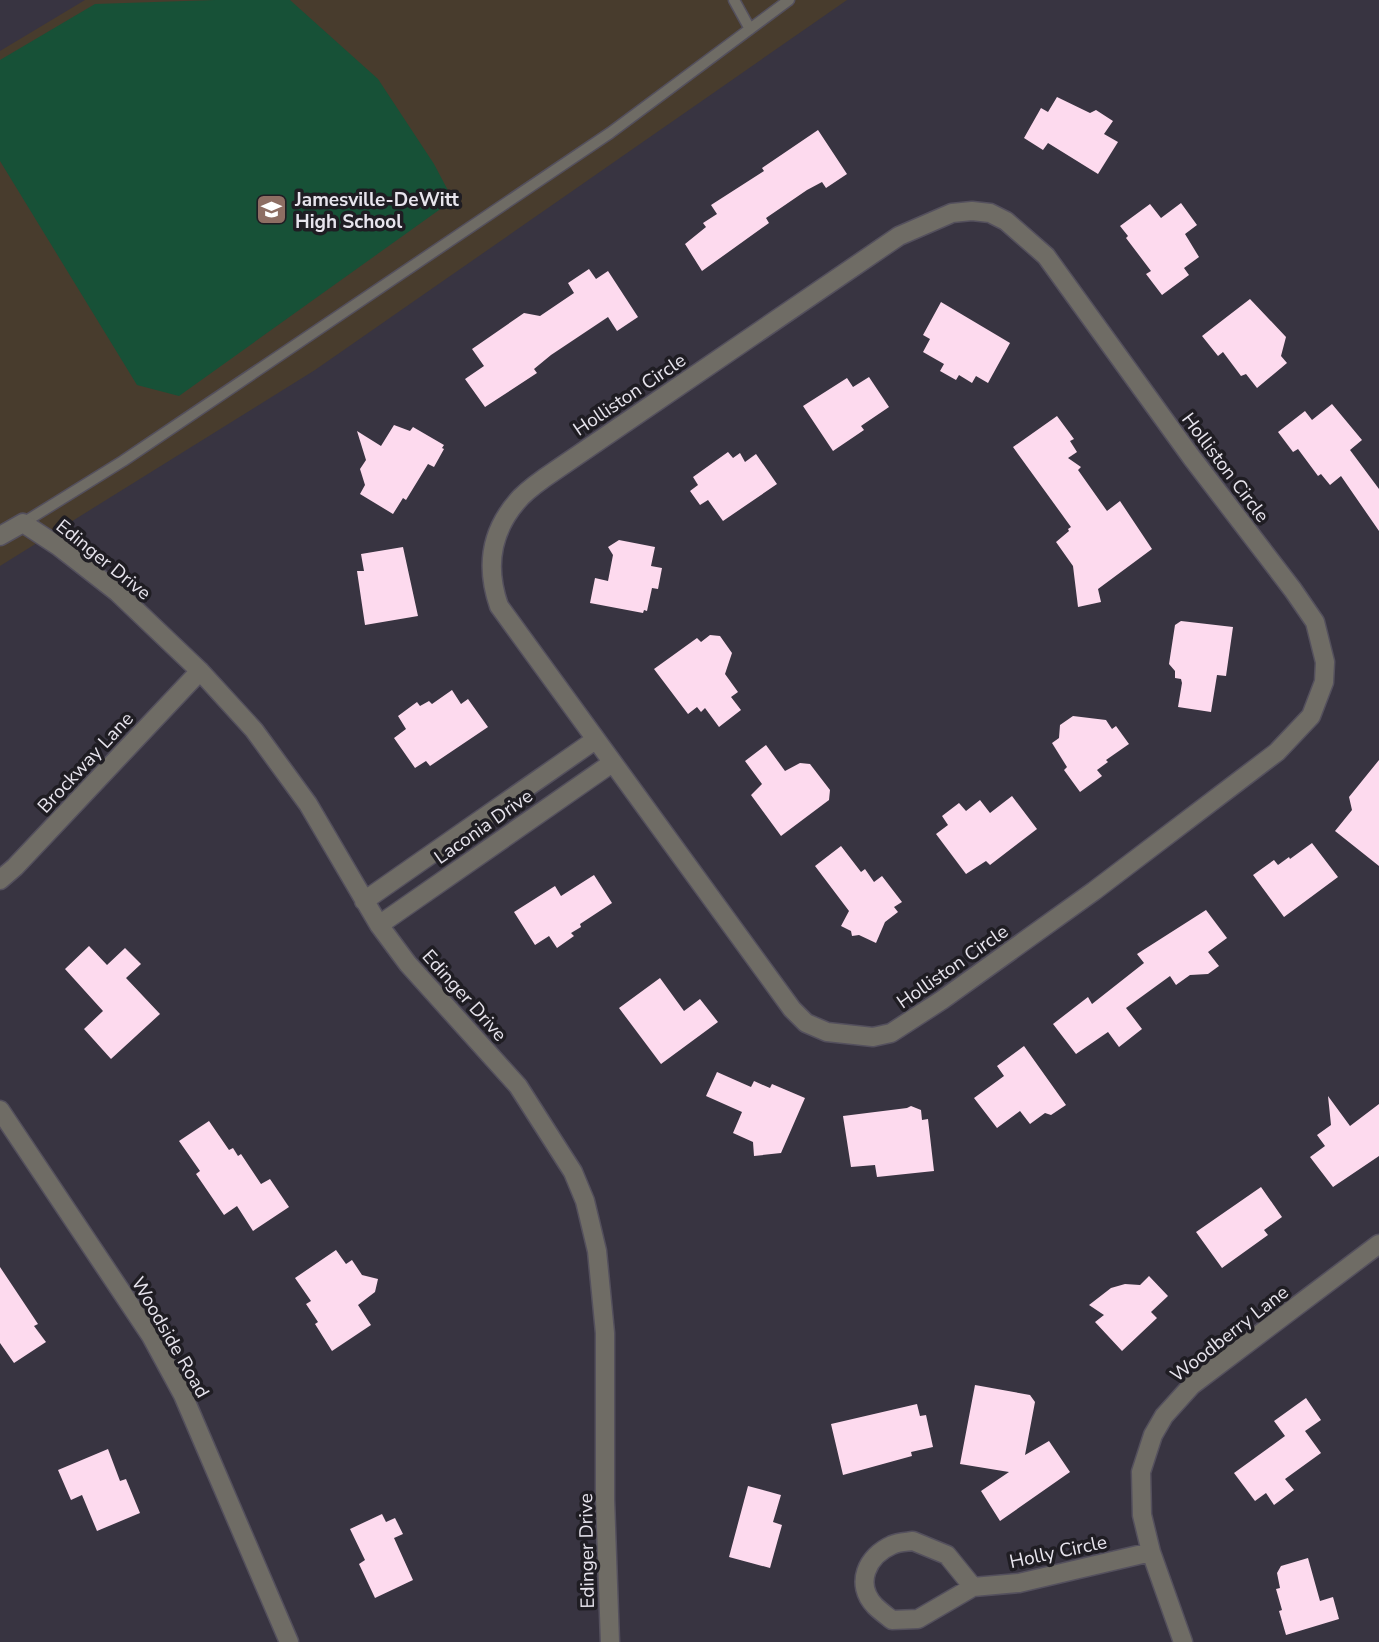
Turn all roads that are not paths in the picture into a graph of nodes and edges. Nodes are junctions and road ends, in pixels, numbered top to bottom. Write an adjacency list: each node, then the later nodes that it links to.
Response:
1 (734, 0): 3 (lane)
2 (789, 0): 3 (lane)
3 (750, 29): 4 (lane)
4 (23, 523): 5 (street); 6 (street, Edinger Drive)
5 (0, 536)
6 (200, 671): 9 (street, Brockway Lane); 10 (street, Edinger Drive)
7 (595, 740): 8 (street, Holliston Circle); 8 (street, Holliston Circle); 10 (street, Laconia Drive)
8 (612, 763): 11 (street, Laconia Drive)
9 (0, 880)
10 (364, 901): 11 (street, Edinger Drive)
11 (379, 925): 17 (street, Edinger Drive)
12 (0, 1110): 16 (street, Woodside Road)
13 (1379, 1244): 14 (street, Woodberry Lane)
14 (1151, 1552): 15 (street, Holly Circle); 18 (street, Woodberry Lane)
15 (973, 1587): 15 (street, Holly Circle)
16 (289, 1642)
17 (610, 1642)
18 (1183, 1642)

